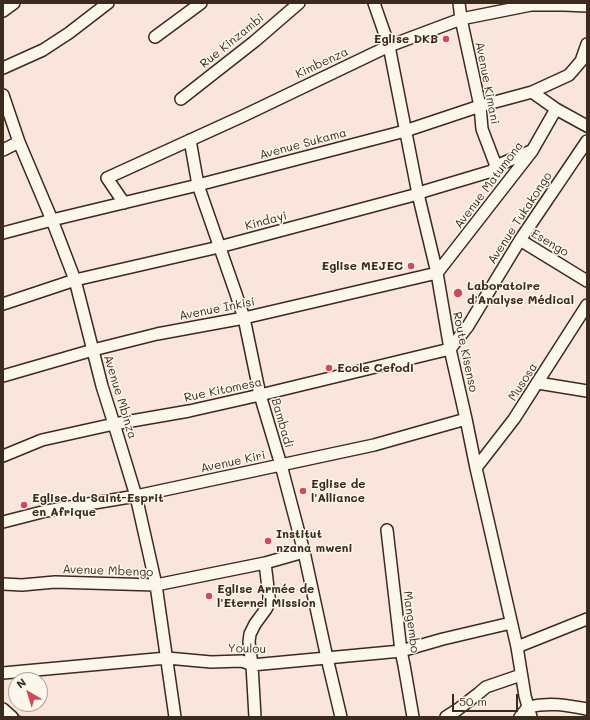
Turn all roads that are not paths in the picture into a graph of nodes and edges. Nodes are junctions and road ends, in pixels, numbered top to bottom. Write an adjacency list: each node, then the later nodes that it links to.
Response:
1 (14, 3): 9 (street)
2 (108, 3): 14 (street)
3 (201, 3): 11 (street)
4 (299, 3): 17 (street, Rue Kinzambi)
5 (374, 3): 13 (street, Route Kisenso)
6 (459, 3): 10 (street, Avenue Kimani)
7 (531, 4): 8 (street, Kimbenza); 10 (street, Kimbenza)
8 (587, 6)
9 (3, 11)
10 (461, 19): 13 (street, Kimbenza); 18 (street, Avenue Kimani)
11 (155, 37)
12 (587, 44): 15 (street, Avenue Sukama)
13 (389, 46): 21 (street, Route Kisenso); 22 (street, Kimbenza)
14 (3, 68)
15 (532, 92): 18 (street, Avenue Sukama); 19 (street)
16 (3, 95): 24 (street, Avenue Mbinza)
17 (182, 99)
18 (480, 106): 21 (street, Avenue Sukama); 27 (street, Avenue Kimani)
19 (556, 108): 20 (street); 26 (street, Avenue Matumona)
20 (587, 126)
21 (405, 131): 28 (street, Avenue Sukama); 29 (street, Route Kisenso)
22 (190, 140): 28 (street, Bambadi); 30 (street, Kimbenza)
23 (587, 141): 33 (street, Avenue Tukakongo)
24 (18, 142): 25 (street); 31 (street, Avenue Mbinza)
25 (3, 150)
26 (532, 151): 27 (street, Kindayi); 35 (street, Avenue Matumona)
27 (496, 166): 29 (street, Kindayi)
28 (198, 185): 30 (street, Avenue Sukama); 34 (street, Bambadi)
29 (418, 194): 34 (street, Kindayi); 35 (street, Route Kisenso)
30 (124, 202): 31 (street, Avenue Sukama)
31 (52, 220): 32 (street, Avenue Sukama); 36 (street, Avenue Mbinza)
32 (3, 233)
33 (520, 240): 37 (street, Esengo); 41 (street, Avenue Tukakongo)
34 (219, 246): 36 (street, Kindayi); 40 (street, Bambadi)
35 (437, 273): 40 (street, Avenue Inkisi); 41 (street, Route Kisenso)
36 (75, 280): 38 (street, Kindayi); 42 (street, Avenue Mbinza)
37 (587, 281)
38 (3, 304)
39 (587, 305): 44 (street, Musosa)
40 (244, 318): 42 (street, Avenue Inkisi); 46 (street, Bambadi)
41 (450, 349): 46 (street, Rue Kitomesa); 47 (street, Route Kisenso)
42 (92, 350): 43 (street, Avenue Inkisi); 48 (street, Avenue Mbinza)
43 (3, 376)
44 (538, 383): 45 (street); 51 (street, Musosa)
45 (587, 391)
46 (260, 395): 48 (street, Rue Kitomesa); 50 (street, Bambadi)
47 (466, 419): 50 (street, Avenue Kiri); 51 (street, Route Kisenso)
48 (114, 424): 49 (street, Rue Kitomesa); 52 (street, Avenue Mbinza)
49 (3, 456)
50 (280, 465): 52 (street, Avenue Kiri); 55 (street, Bambadi)
51 (476, 468): 60 (street, Route Kisenso)
52 (136, 496): 53 (street, Avenue Kiri); 58 (street, Avenue Mbinza)
53 (3, 522)
54 (387, 530): 62 (street, Mangembo)
55 (304, 552): 56 (street, Avenue Mbengo); 64 (street, Bambadi)
56 (265, 563): 58 (street, Avenue Mbengo); 65 (street)
57 (3, 584): 58 (street, Avenue Mbengo)
58 (156, 586): 63 (street, Avenue Mbinza)
59 (587, 619): 61 (street)
60 (510, 623): 61 (street, Route Kisenso); 62 (street, Youlou)
61 (517, 647): 67 (street, Route Kisenso)
62 (401, 651): 64 (street, Youlou); 75 (street, Mangembo)
63 (167, 658): 65 (street, Youlou); 66 (street, Youlou); 72 (street, Avenue Mbinza)
64 (326, 658): 65 (street, Youlou); 74 (street, Bambadi)
65 (252, 665): 73 (street)
66 (3, 673)
67 (521, 675): 70 (street, Route Kisenso); 76 (street)
68 (3, 709): 71 (street)
69 (587, 709): 70 (street)
70 (529, 712): 77 (street)
71 (12, 717)
72 (175, 717)
73 (255, 717)
74 (341, 717)
75 (413, 717)
76 (446, 717)
77 (520, 717)

